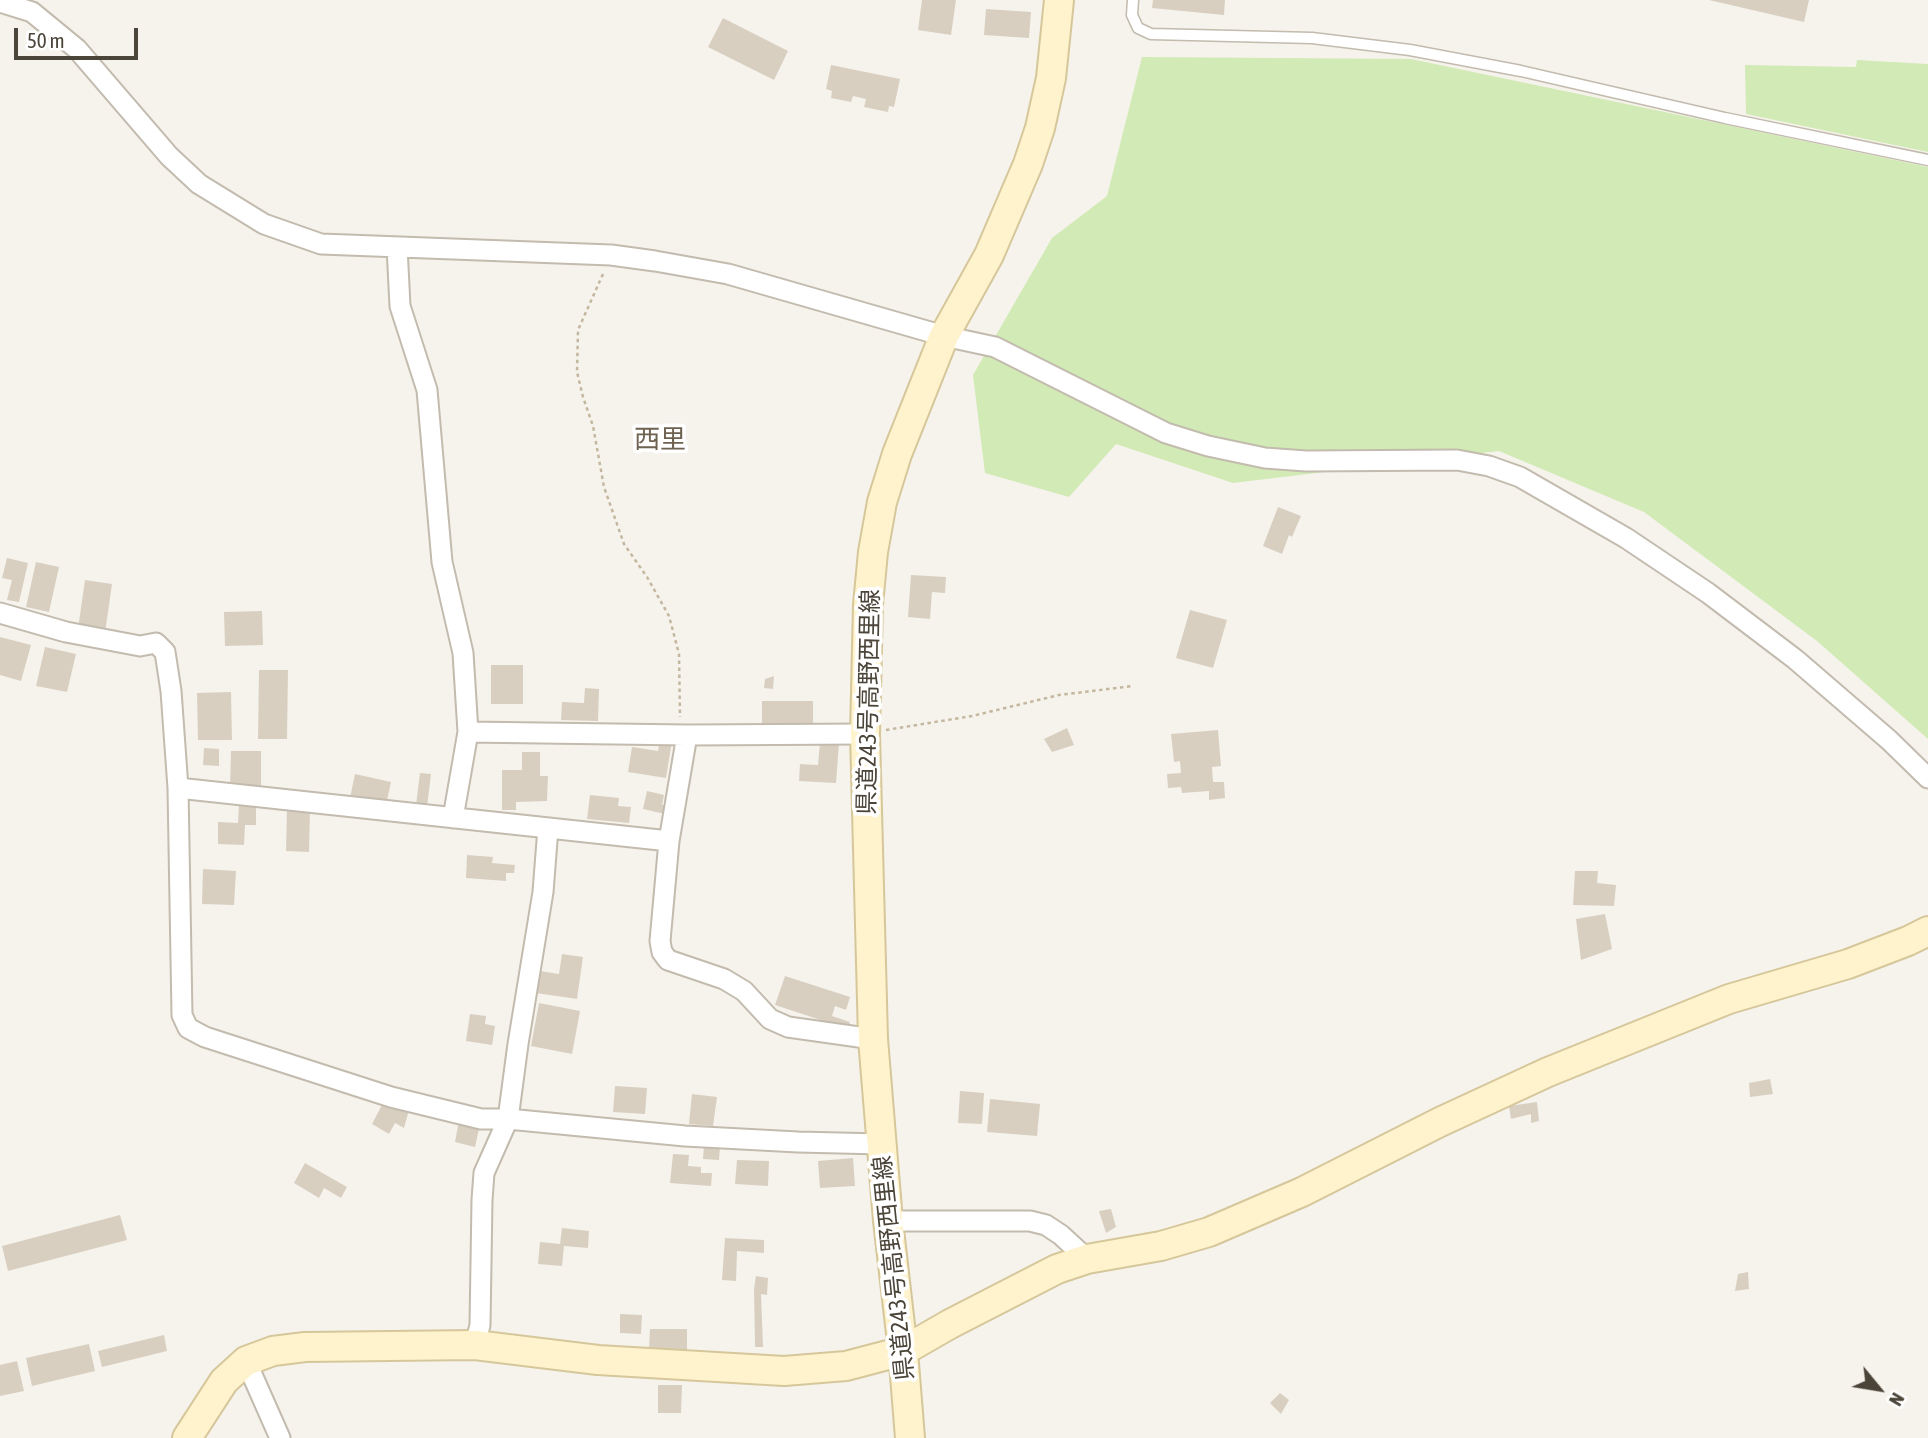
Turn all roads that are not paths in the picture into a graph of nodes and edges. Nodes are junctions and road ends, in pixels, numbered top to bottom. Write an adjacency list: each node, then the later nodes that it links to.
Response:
1 (1059, 0): 6 (street, 県道243号高野西里線)
2 (1133, 0): 4 (lane)
3 (0, 2): 5 (street)
4 (1928, 160)
5 (397, 247): 6 (street); 8 (street)
6 (944, 336): 10 (street, 県道243号高野西里線); 11 (street)
7 (0, 612): 12 (street)
8 (468, 732): 9 (street); 13 (street)
9 (683, 734): 10 (street); 15 (street)
10 (865, 734): 17 (street, 県道243号高野西里線)
11 (1928, 778)
12 (178, 788): 13 (street); 18 (street)
13 (453, 818): 14 (street)
14 (548, 828): 15 (street); 18 (street)
15 (669, 841): 17 (street)
16 (1928, 931): 21 (street)
17 (873, 1039): 19 (street, 県道243号高野西里線)
18 (508, 1119): 19 (street); 22 (street)
19 (881, 1144): 20 (street, 県道243号高野西里線)
20 (888, 1222): 21 (street); 23 (street, 県道243号高野西里線)
21 (1087, 1259): 23 (street)
22 (475, 1345): 23 (street); 24 (street)
23 (903, 1351): 27 (street, 県道243号高野西里線)
24 (246, 1361): 25 (street); 26 (street)
25 (187, 1438)
26 (280, 1438)
27 (910, 1438)

